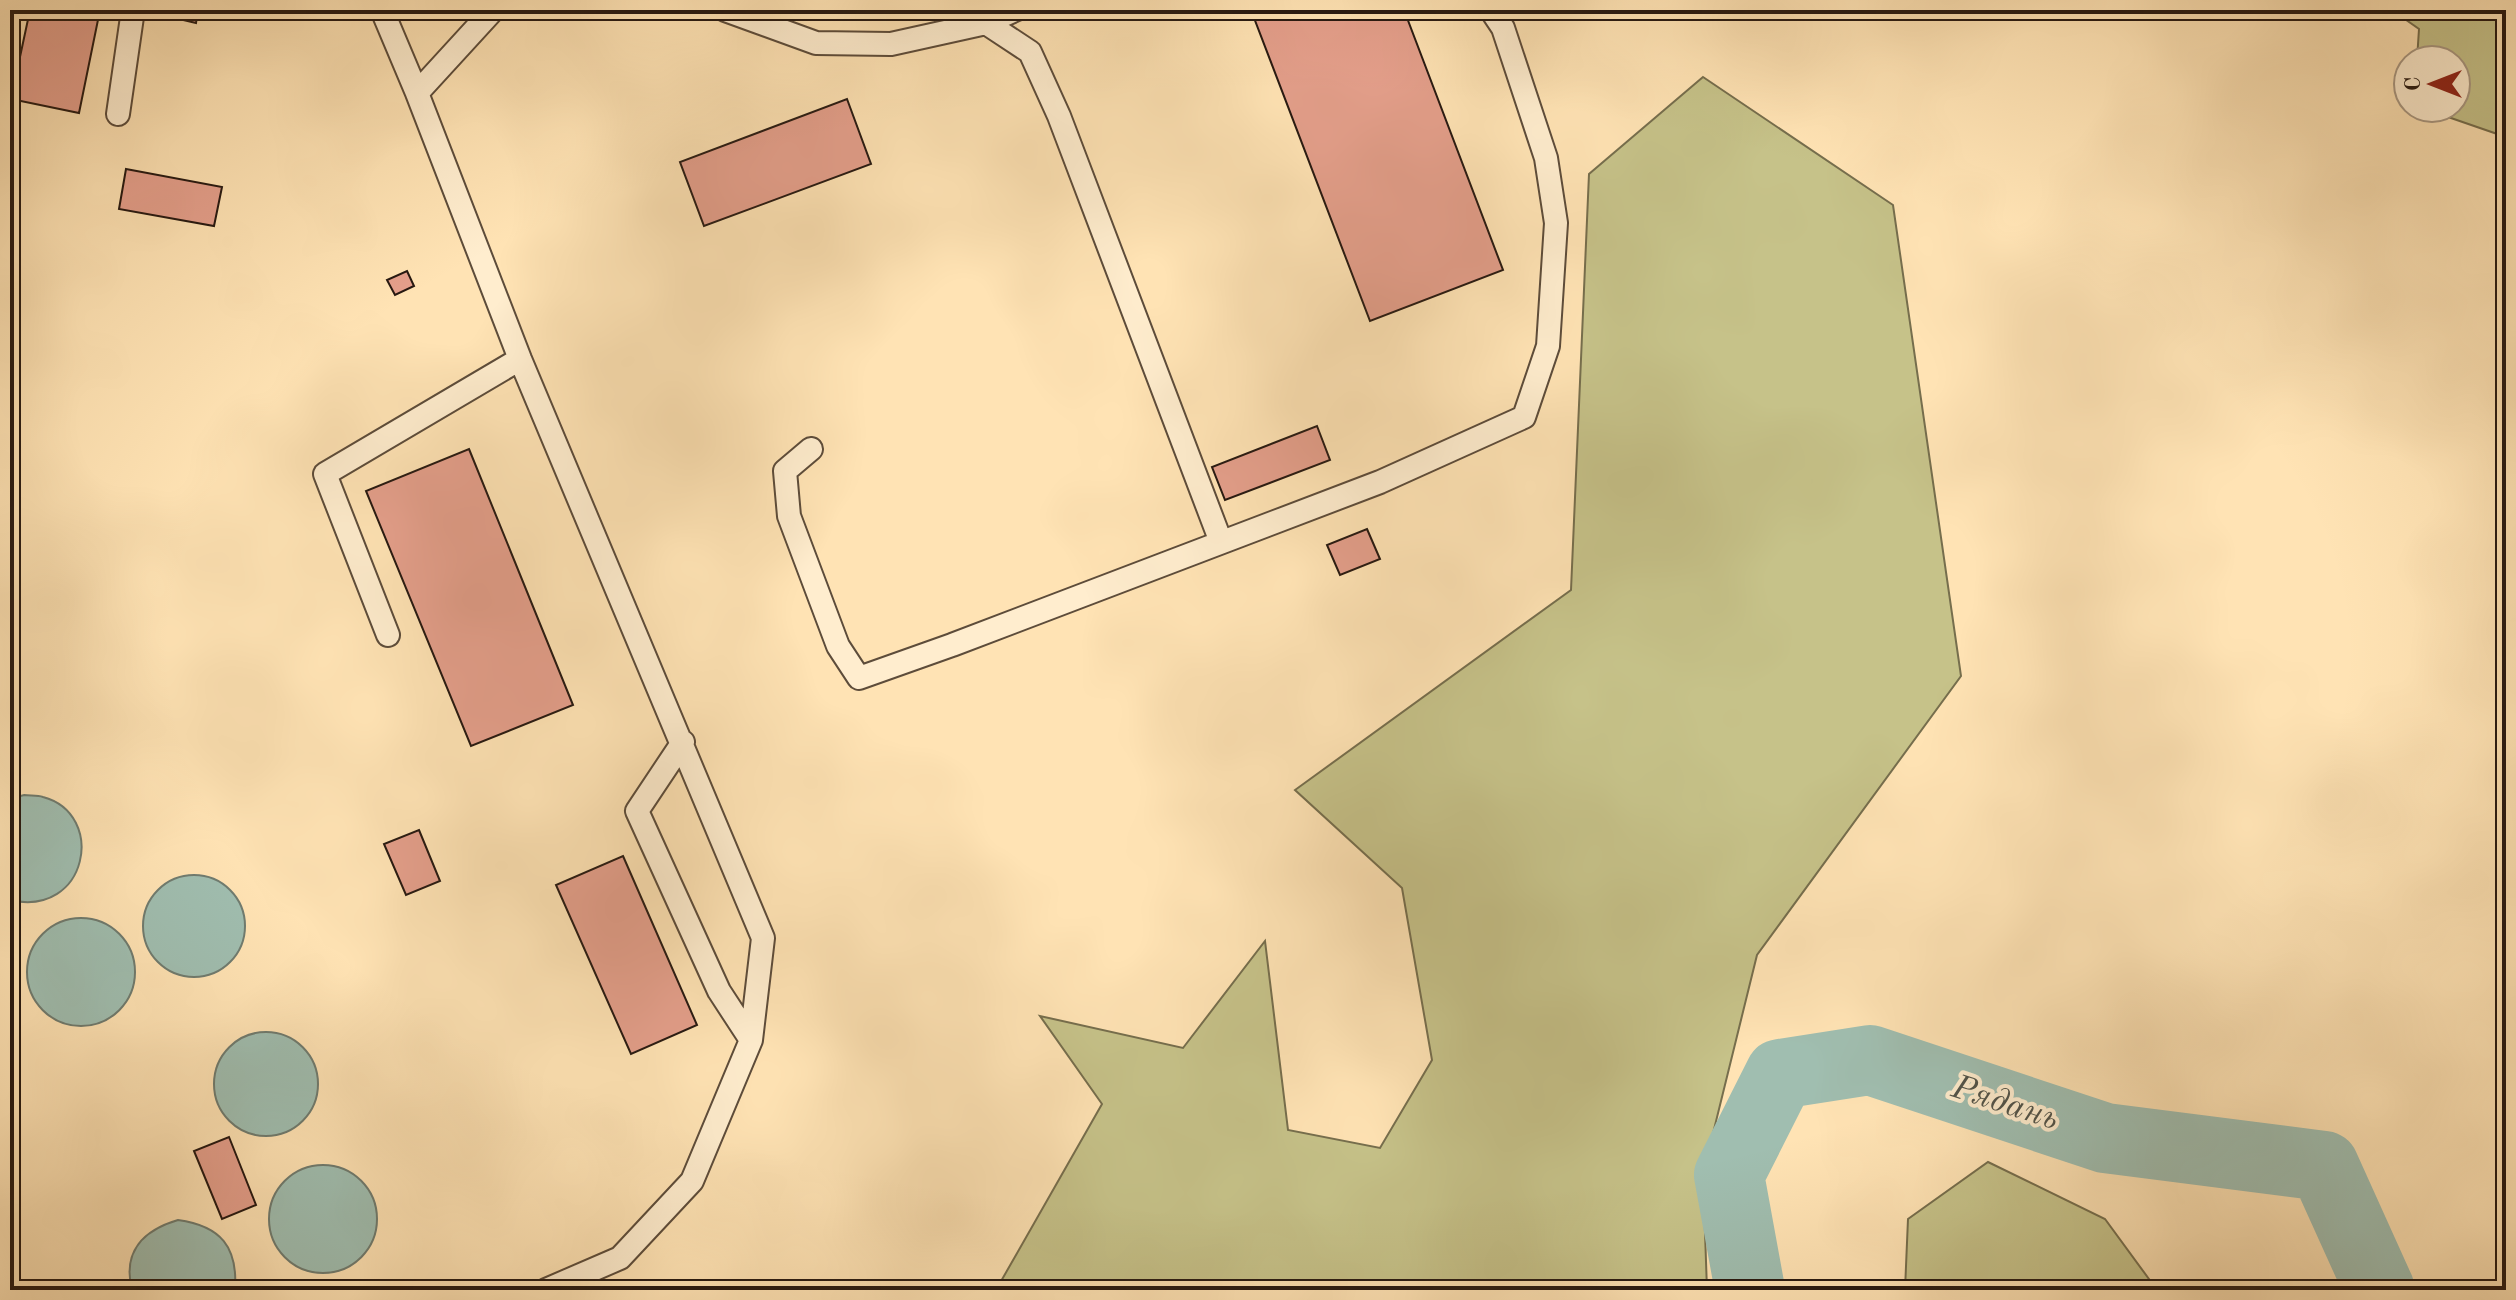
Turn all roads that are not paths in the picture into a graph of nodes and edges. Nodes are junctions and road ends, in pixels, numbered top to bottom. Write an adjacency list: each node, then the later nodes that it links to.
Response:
1 (133, 10): 9 (lane)
2 (382, 10): 8 (lane)
3 (493, 10): 8 (lane)
4 (725, 10): 7 (lane)
5 (1015, 10): 7 (lane)
6 (1491, 10): 12 (lane)
7 (986, 23): 12 (lane)
8 (417, 93): 10 (lane)
9 (118, 114)
10 (520, 359): 13 (lane); 14 (lane)
11 (811, 449): 12 (lane)
12 (1221, 542)
13 (388, 635)
14 (683, 742): 15 (lane); 15 (lane)
15 (751, 1040): 16 (lane)
16 (546, 1290)

